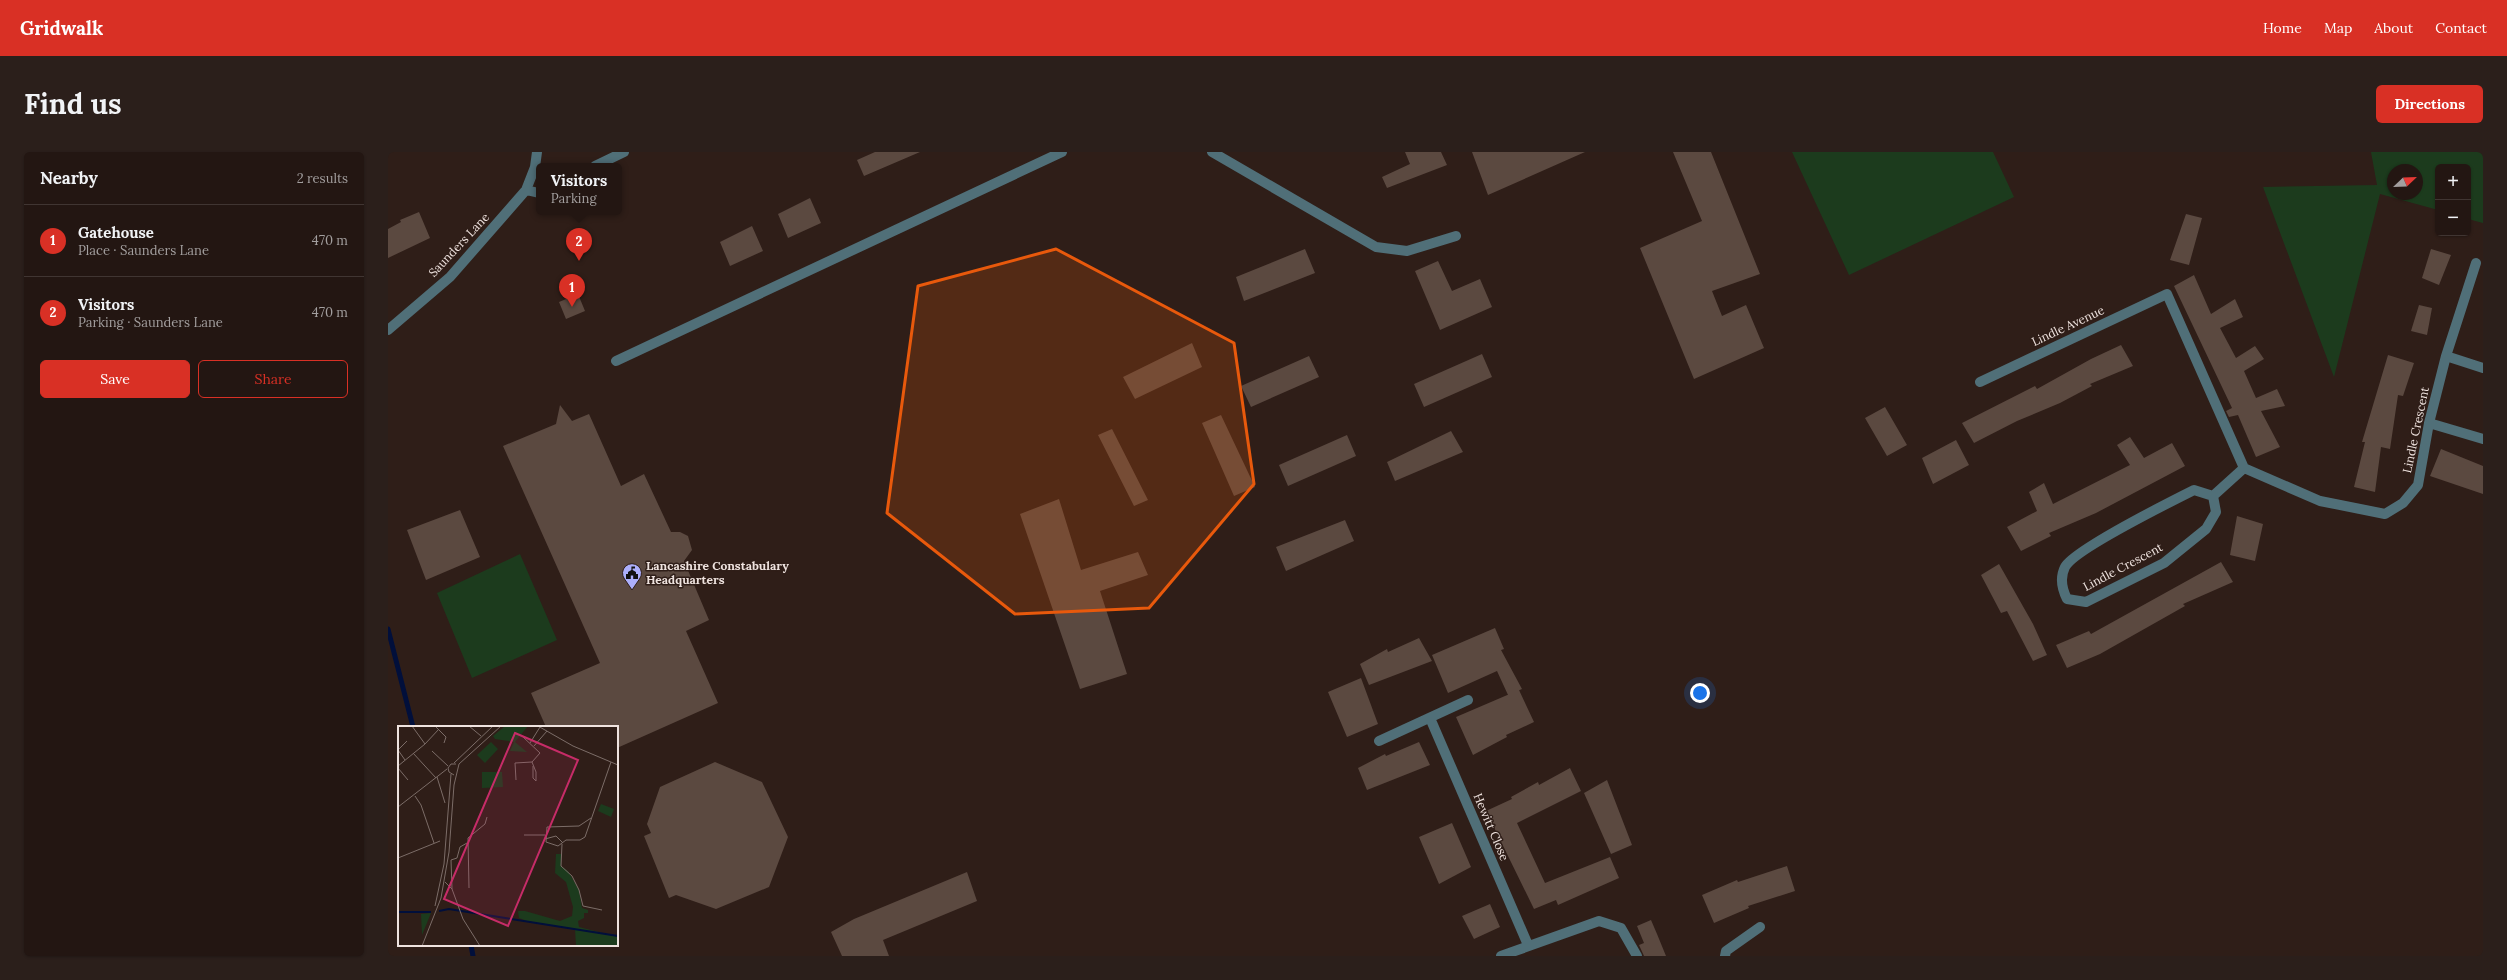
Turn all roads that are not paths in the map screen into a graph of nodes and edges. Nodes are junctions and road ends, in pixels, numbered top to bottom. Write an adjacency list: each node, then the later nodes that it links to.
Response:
1 (537, 152): 6 (street, Saunders Lane)
2 (624, 152): 5 (street)
3 (1062, 152): 12 (street)
4 (1212, 152): 8 (street)
5 (601, 163)
6 (526, 190): 7 (street); 10 (street, Saunders Lane)
7 (536, 192)
8 (1456, 236)
9 (2476, 263): 11 (street, Lindle Crescent)
10 (388, 330)
11 (2446, 356): 13 (street); 15 (street, Lindle Crescent)
12 (616, 361)
13 (2483, 368)
14 (1980, 382): 17 (street, Lindle Avenue)
15 (2429, 423): 16 (street); 17 (street, Lindle Crescent)
16 (2483, 439)
17 (2244, 468): 18 (street)
18 (2213, 496): 18 (street, Lindle Crescent)
19 (1468, 700): 20 (street)
20 (1430, 718): 21 (street); 23 (street, Hewitt Close)
21 (1379, 740)
22 (1760, 927): 26 (street)
23 (1528, 945): 24 (street); 25 (street)
24 (1502, 956)
25 (1637, 956)
26 (1726, 956)

